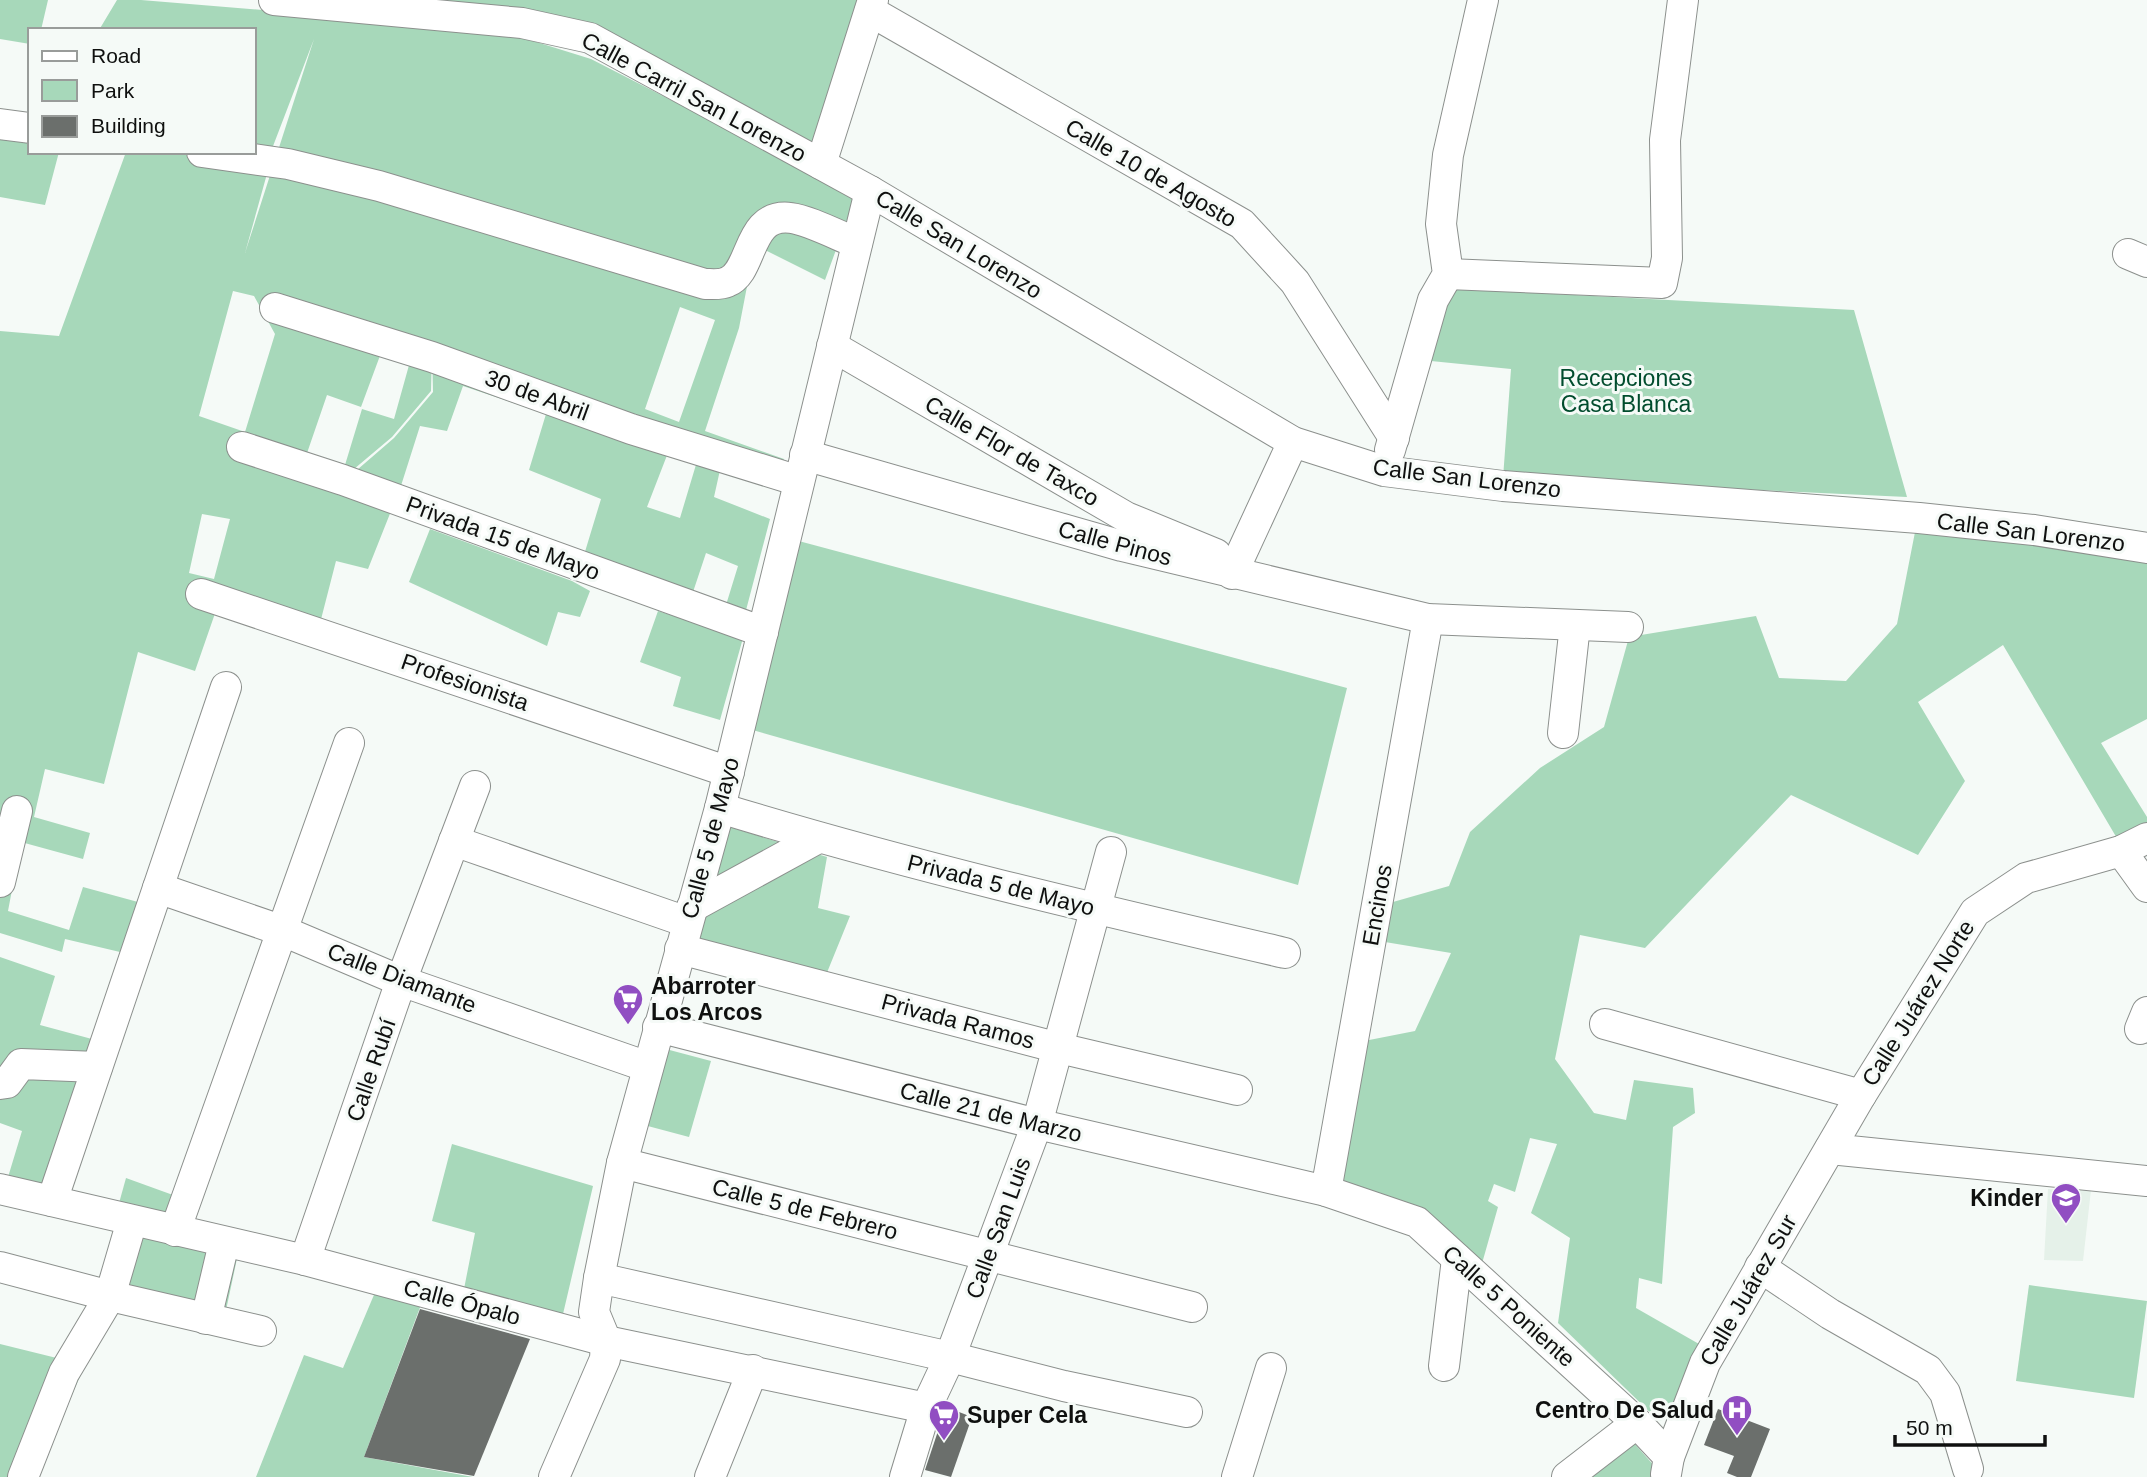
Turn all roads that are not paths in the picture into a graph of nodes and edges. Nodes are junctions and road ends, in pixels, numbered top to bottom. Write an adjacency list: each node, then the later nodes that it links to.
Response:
1 (274, 0): 8 (street, Calle Carril San Lorenzo)
2 (1483, 0): 11 (street)
3 (1683, 0): 11 (street)
4 (871, 6): 8 (street); 14 (street, Calle 10 de Agosto)
5 (0, 124): 6 (street)
6 (28, 128)
7 (216, 154): 10 (street)
8 (821, 164): 9 (street, Calle San Lorenzo)
9 (870, 191): 10 (street, Calle 5 de Mayo); 15 (street, Calle San Lorenzo)
10 (857, 243): 13 (street, Calle 5 de Mayo)
11 (1448, 274): 14 (street)
12 (275, 308): 17 (street, 30 de Abril)
13 (832, 346): 17 (street, Calle 5 de Mayo); 20 (street, Calle Flor de Taxco)
14 (1394, 438): 18 (street)
15 (1293, 442): 18 (street, Calle San Lorenzo); 20 (street)
16 (242, 447): 25 (street, Privada 15 de Mayo)
17 (802, 468): 20 (street, Calle Pinos); 25 (street, Calle 5 de Mayo)
18 (1384, 471): 19 (street, Calle San Lorenzo)
19 (2147, 548)
20 (1234, 568): 22 (street, Calle Pinos)
21 (201, 594): 29 (street, Profesionista)
22 (1428, 619): 23 (street, Calle Pinos); 58 (street, Encinos)
23 (1575, 625): 24 (street, Calle Pinos); 27 (street)
24 (1628, 627)
25 (763, 632): 29 (street, Calle 5 de Mayo)
26 (226, 687): 39 (street)
27 (1563, 733)
28 (349, 743): 42 (street)
29 (729, 772): 31 (street, Calle 5 de Mayo)
30 (475, 786): 34 (street, Calle Rubí)
31 (720, 808): 33 (street, Privada 5 de Mayo); 41 (street, Calle 5 de Mayo)
32 (17, 810): 37 (street)
33 (818, 838): 40 (street, Privada 5 de Mayo); 41 (street)
34 (454, 841): 41 (street, Privada Ramos); 44 (street, Calle Rubí)
35 (2134, 845): 38 (street); 52 (street, Calle Juárez Norte)
36 (1111, 852): 40 (street, Calle San Luis)
37 (0, 882)
38 (2147, 887)
39 (158, 888): 42 (street, Calle Diamante); 48 (street)
40 (1094, 908): 43 (street, Privada 5 de Mayo); 47 (street, Calle San Luis)
41 (687, 926): 46 (street, Calle 5 de Mayo); 47 (street, Privada Ramos)
42 (283, 931): 44 (street, Calle Diamante); 61 (street)
43 (1284, 953)
44 (401, 981): 49 (street, Calle Diamante); 65 (street, Calle Rubí)
45 (1605, 1024): 52 (street)
46 (658, 1027): 49 (street, Calle 5 de Mayo); 53 (street, Calle 21 de Marzo)
47 (1059, 1048): 51 (street, Privada Ramos); 53 (street, Calle San Luis)
48 (97, 1067): 50 (street); 59 (street)
49 (648, 1067): 55 (street, Calle 5 de Mayo)
50 (0, 1084)
51 (1237, 1090)
52 (1861, 1095): 54 (street, Calle Juárez Norte)
53 (1037, 1124): 58 (street, Calle 21 de Marzo); 63 (street, Calle San Luis)
54 (1830, 1149): 56 (street); 67 (street, Calle Juárez Sur)
55 (622, 1163): 63 (street, Calle 5 de Febrero); 68 (street, Calle 5 de Mayo)
56 (2147, 1181)
57 (0, 1189): 59 (street, Calle Ópalo)
58 (1326, 1191): 64 (street, Calle 5 Poniente)
59 (52, 1202): 60 (street, Calle Ópalo)
60 (132, 1221): 61 (street, Calle Ópalo); 69 (street)
61 (175, 1231): 62 (street, Calle Ópalo)
62 (224, 1243): 65 (street, Calle Ópalo); 71 (street)
63 (988, 1255): 70 (street, Calle 5 de Febrero); 74 (street, Calle San Luis)
64 (1457, 1259): 75 (street); 80 (street, Calle 5 Poniente)
65 (305, 1260): 73 (street, Calle Ópalo)
66 (0, 1267): 69 (street)
67 (1760, 1267): 81 (street, Calle Juárez Sur); 82 (street)
68 (598, 1279): 73 (street, Calle 5 de Mayo); 74 (street)
69 (110, 1296): 71 (street); 83 (street)
70 (1192, 1307)
71 (206, 1319): 72 (street)
72 (261, 1331)
73 (606, 1341): 77 (street, Calle Ópalo); 84 (street)
74 (950, 1357): 78 (street, Calle San Luis); 79 (street)
75 (1444, 1366)
76 (1271, 1367): 87 (street)
77 (753, 1370): 78 (street, Calle Ópalo); 85 (street)
78 (926, 1408): 86 (street, Calle San Luis)
79 (1187, 1412)
80 (1637, 1423): 81 (street, Calle 5 Poniente); 88 (street)
81 (1668, 1467)
82 (1968, 1469)
83 (23, 1477)
84 (554, 1477)
85 (710, 1477)
86 (905, 1477)
87 (1237, 1477)
88 (1567, 1477)

